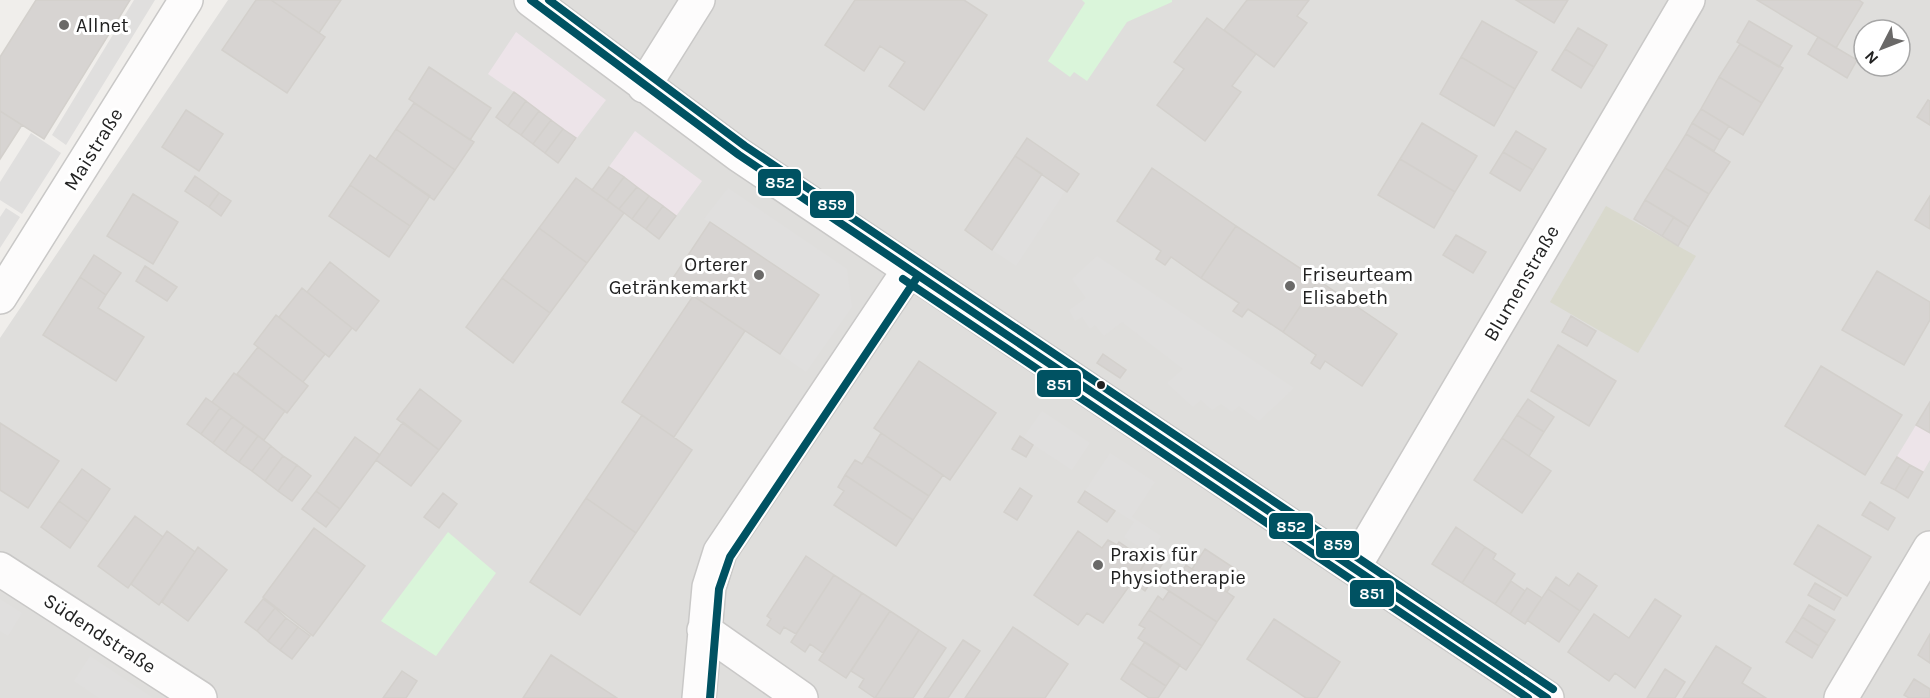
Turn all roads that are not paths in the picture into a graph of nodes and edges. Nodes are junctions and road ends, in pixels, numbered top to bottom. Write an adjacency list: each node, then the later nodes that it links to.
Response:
1 (186, 0): 7 (street, Maistraße)
2 (531, 0): 5 (street)
3 (698, 0): 5 (street)
4 (1688, 0): 9 (street, Blumenstraße)
5 (644, 86): 6 (street)
6 (909, 270): 9 (street); 11 (street)
7 (0, 297)
8 (1930, 548): 16 (street)
9 (1354, 567): 15 (street)
10 (0, 569): 12 (street, Südendstraße)
11 (704, 630): 13 (street); 14 (street)
12 (200, 698)
13 (699, 698)
14 (801, 698)
15 (1547, 698)
16 (1841, 698)

